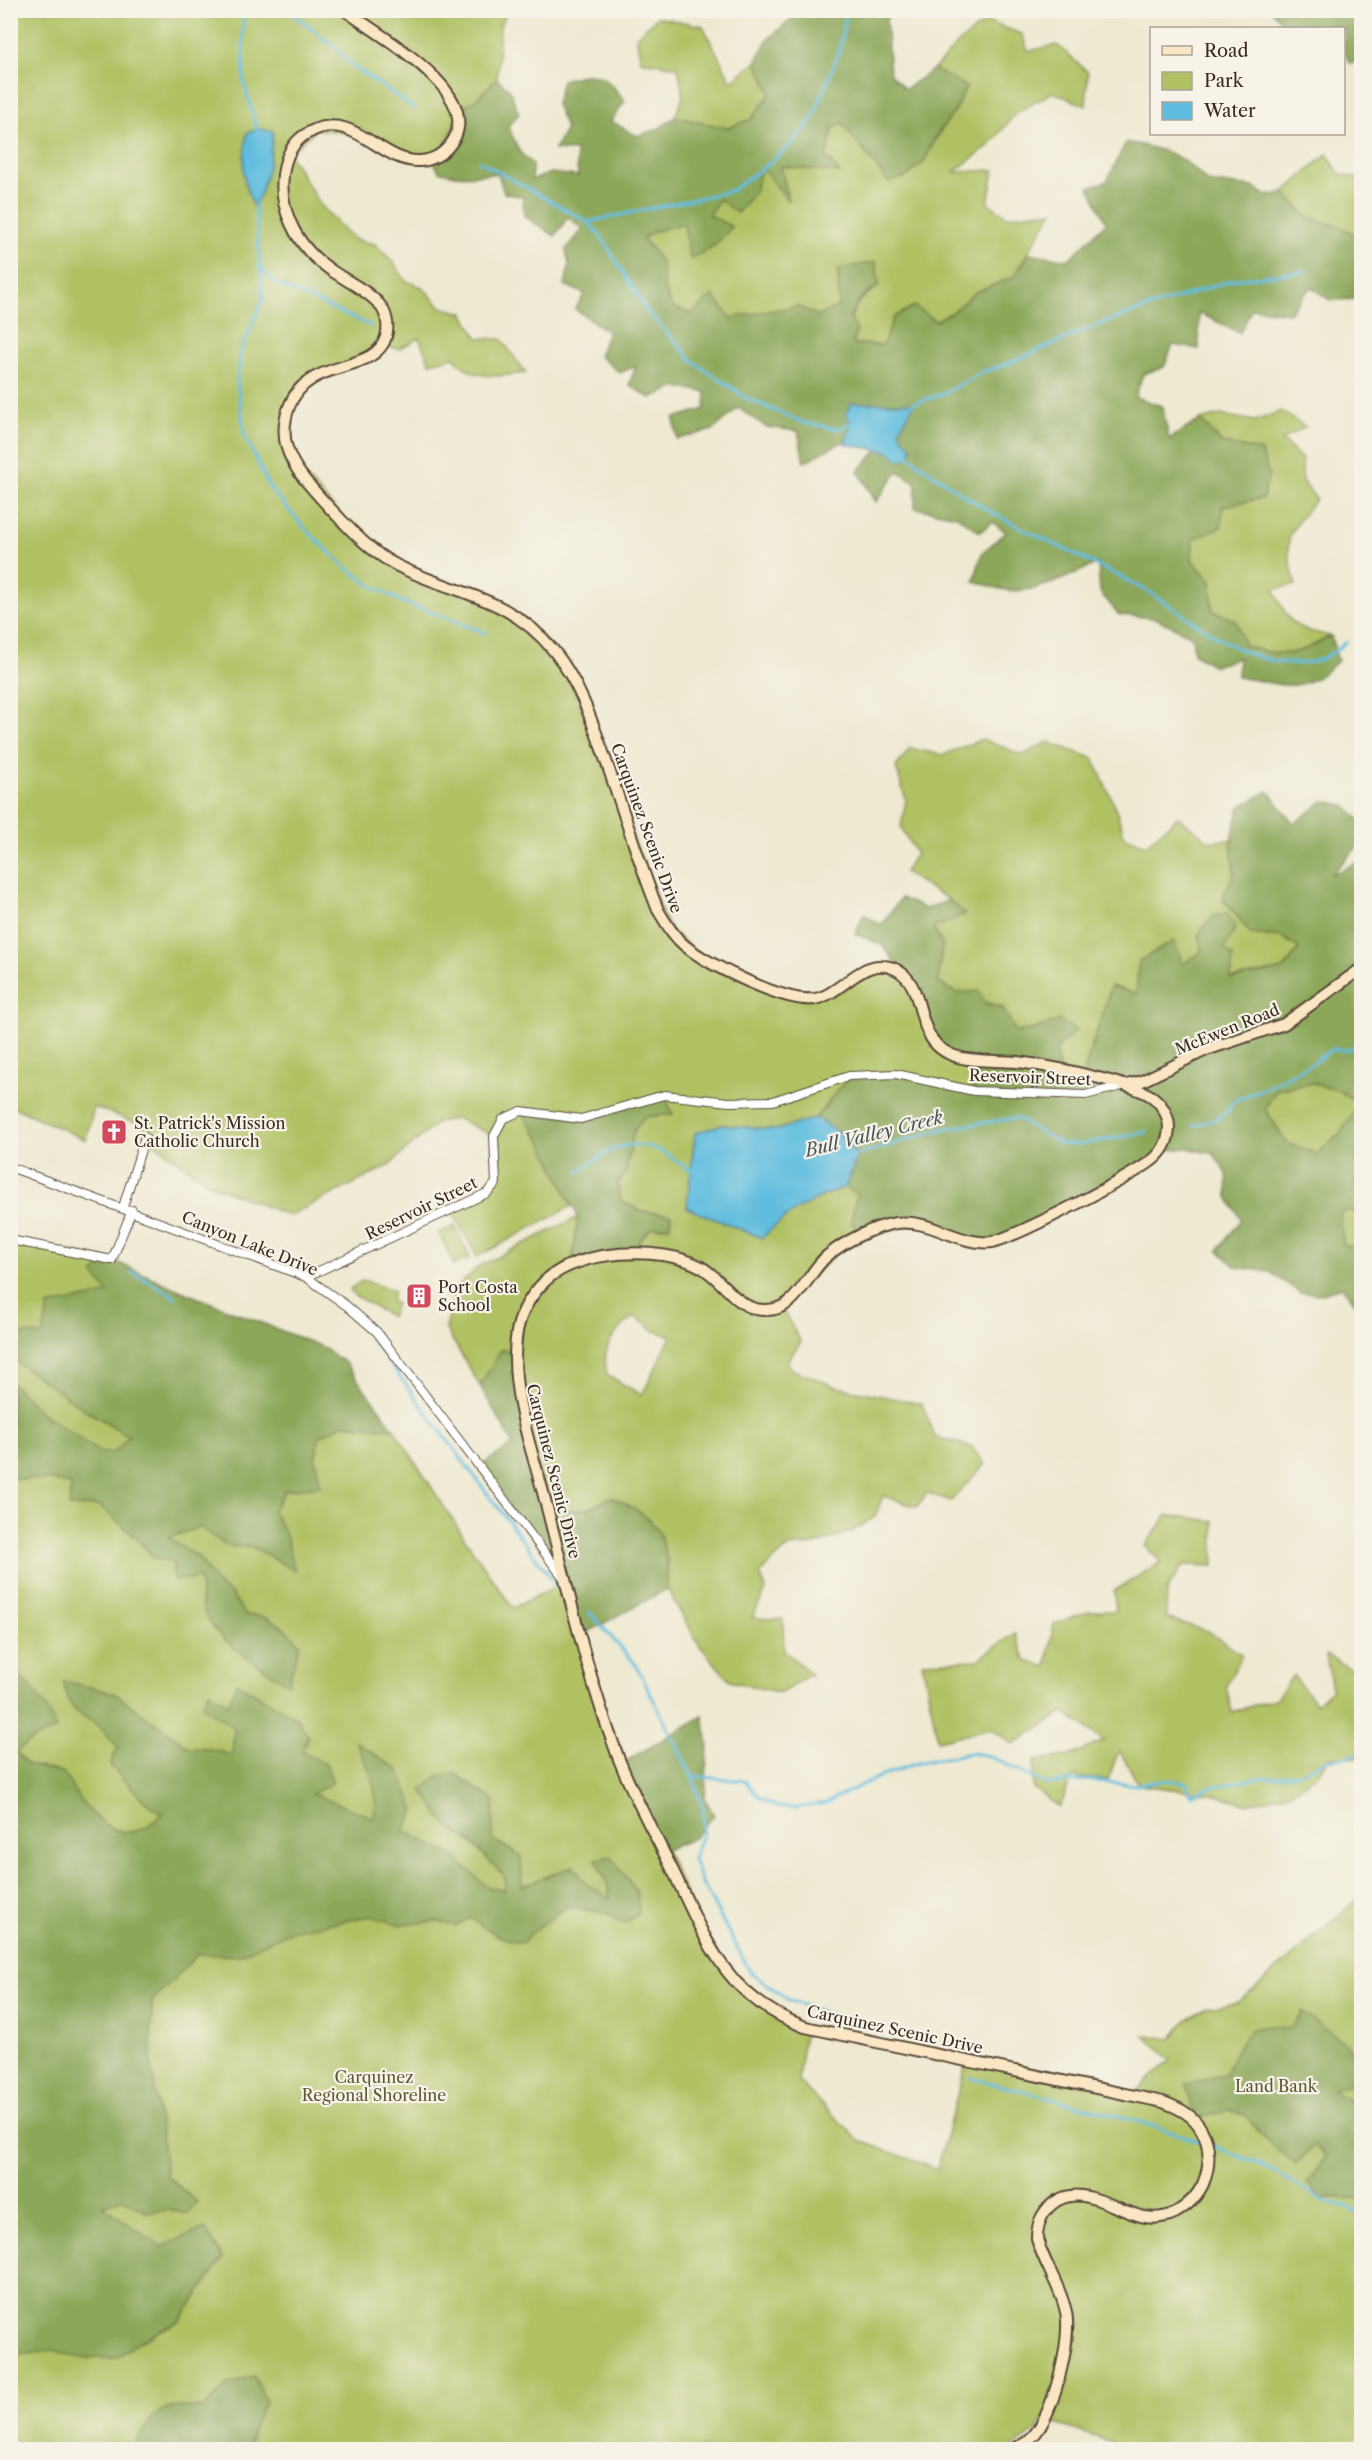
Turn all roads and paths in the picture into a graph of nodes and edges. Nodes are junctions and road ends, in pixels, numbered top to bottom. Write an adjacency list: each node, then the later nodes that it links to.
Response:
1 (345, 10): 3 (street, Carquinez Scenic Drive)
2 (1362, 968): 3 (street, McEwen Road)
3 (1126, 1085): 9 (street, Reservoir Street); 10 (street, Carquinez Scenic Drive)
4 (146, 1137): 6 (street)
5 (10, 1167): 6 (street, Canyon Lake Drive)
6 (123, 1207): 7 (street, Canyon Lake Drive)
7 (132, 1210): 8 (street); 9 (street, Canyon Lake Drive)
8 (10, 1240)
9 (306, 1277): 10 (street, Canyon Lake Drive)
10 (566, 1581): 11 (street, Carquinez Scenic Drive)
11 (1009, 2450)

